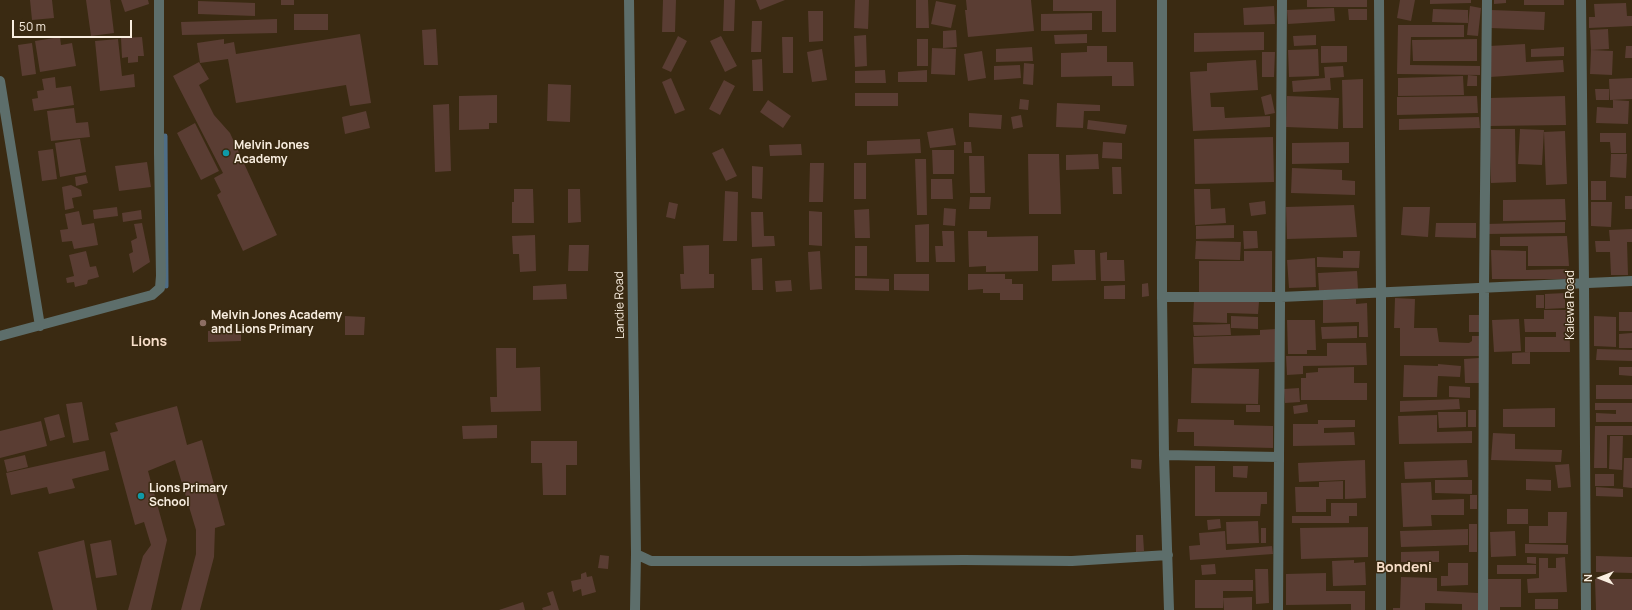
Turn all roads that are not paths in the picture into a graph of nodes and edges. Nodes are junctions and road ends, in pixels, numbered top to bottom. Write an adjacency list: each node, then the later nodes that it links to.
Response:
1 (159, 0): 15 (street)
2 (628, 0): 19 (street, Landie Road)
3 (1162, 0): 13 (street)
4 (1282, 0): 14 (street)
5 (1379, 0): 12 (street)
6 (1487, 0): 11 (street)
7 (1581, 0): 10 (street, Kalewa Road)
8 (0, 81): 15 (street)
9 (1632, 280): 10 (street)
10 (1584, 282): 11 (street); 26 (street, Kalewa Road)
11 (1484, 287): 12 (street); 25 (street)
12 (1381, 292): 14 (street); 24 (street)
13 (1162, 297): 14 (street); 17 (street)
14 (1281, 297): 18 (street)
15 (40, 326): 16 (street)
16 (0, 336)
17 (1164, 455): 18 (street); 20 (street)
18 (1279, 457): 23 (street)
19 (636, 554): 20 (street); 21 (street, Landie Road)
20 (1168, 555): 22 (street)
21 (635, 610)
22 (1169, 610)
23 (1278, 610)
24 (1381, 610)
25 (1483, 610)
26 (1586, 610)

